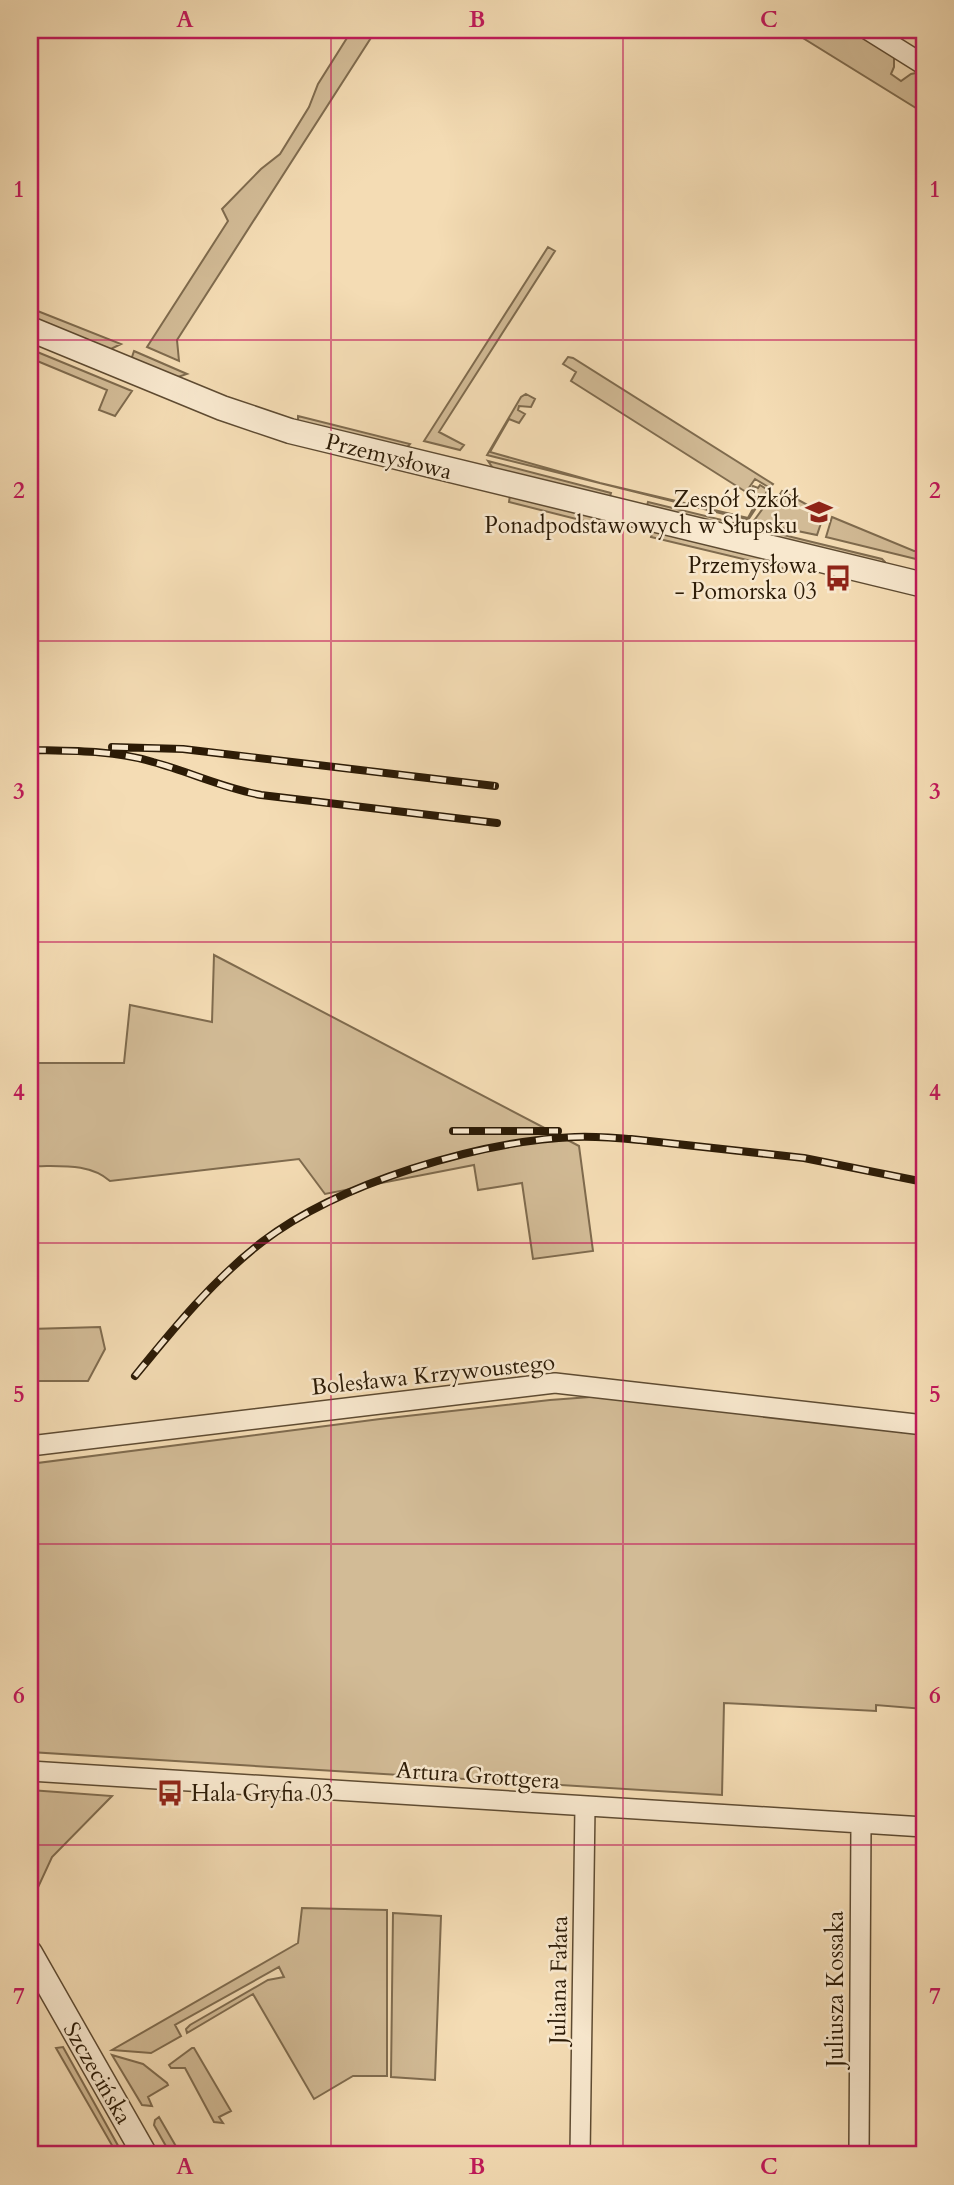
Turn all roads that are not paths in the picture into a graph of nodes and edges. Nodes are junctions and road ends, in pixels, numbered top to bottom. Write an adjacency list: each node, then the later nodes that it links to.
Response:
1 (868, 30): 2 (street)
2 (924, 65)
3 (30, 329): 4 (street, Przemysłowa)
4 (924, 585)
5 (924, 1425): 6 (street, Bolesława Krzywoustego)
6 (30, 1446)
7 (30, 1771): 8 (street, Artura Grottgera)
8 (585, 1806): 9 (street, Artura Grottgera); 13 (street, Juliana Fałata)
9 (861, 1823): 10 (street, Artura Grottgera); 14 (street, Juliusza Kossaka)
10 (924, 1827)
11 (30, 1953): 12 (street, Szczecińska)
12 (140, 2153)
13 (580, 2155)
14 (859, 2155)

